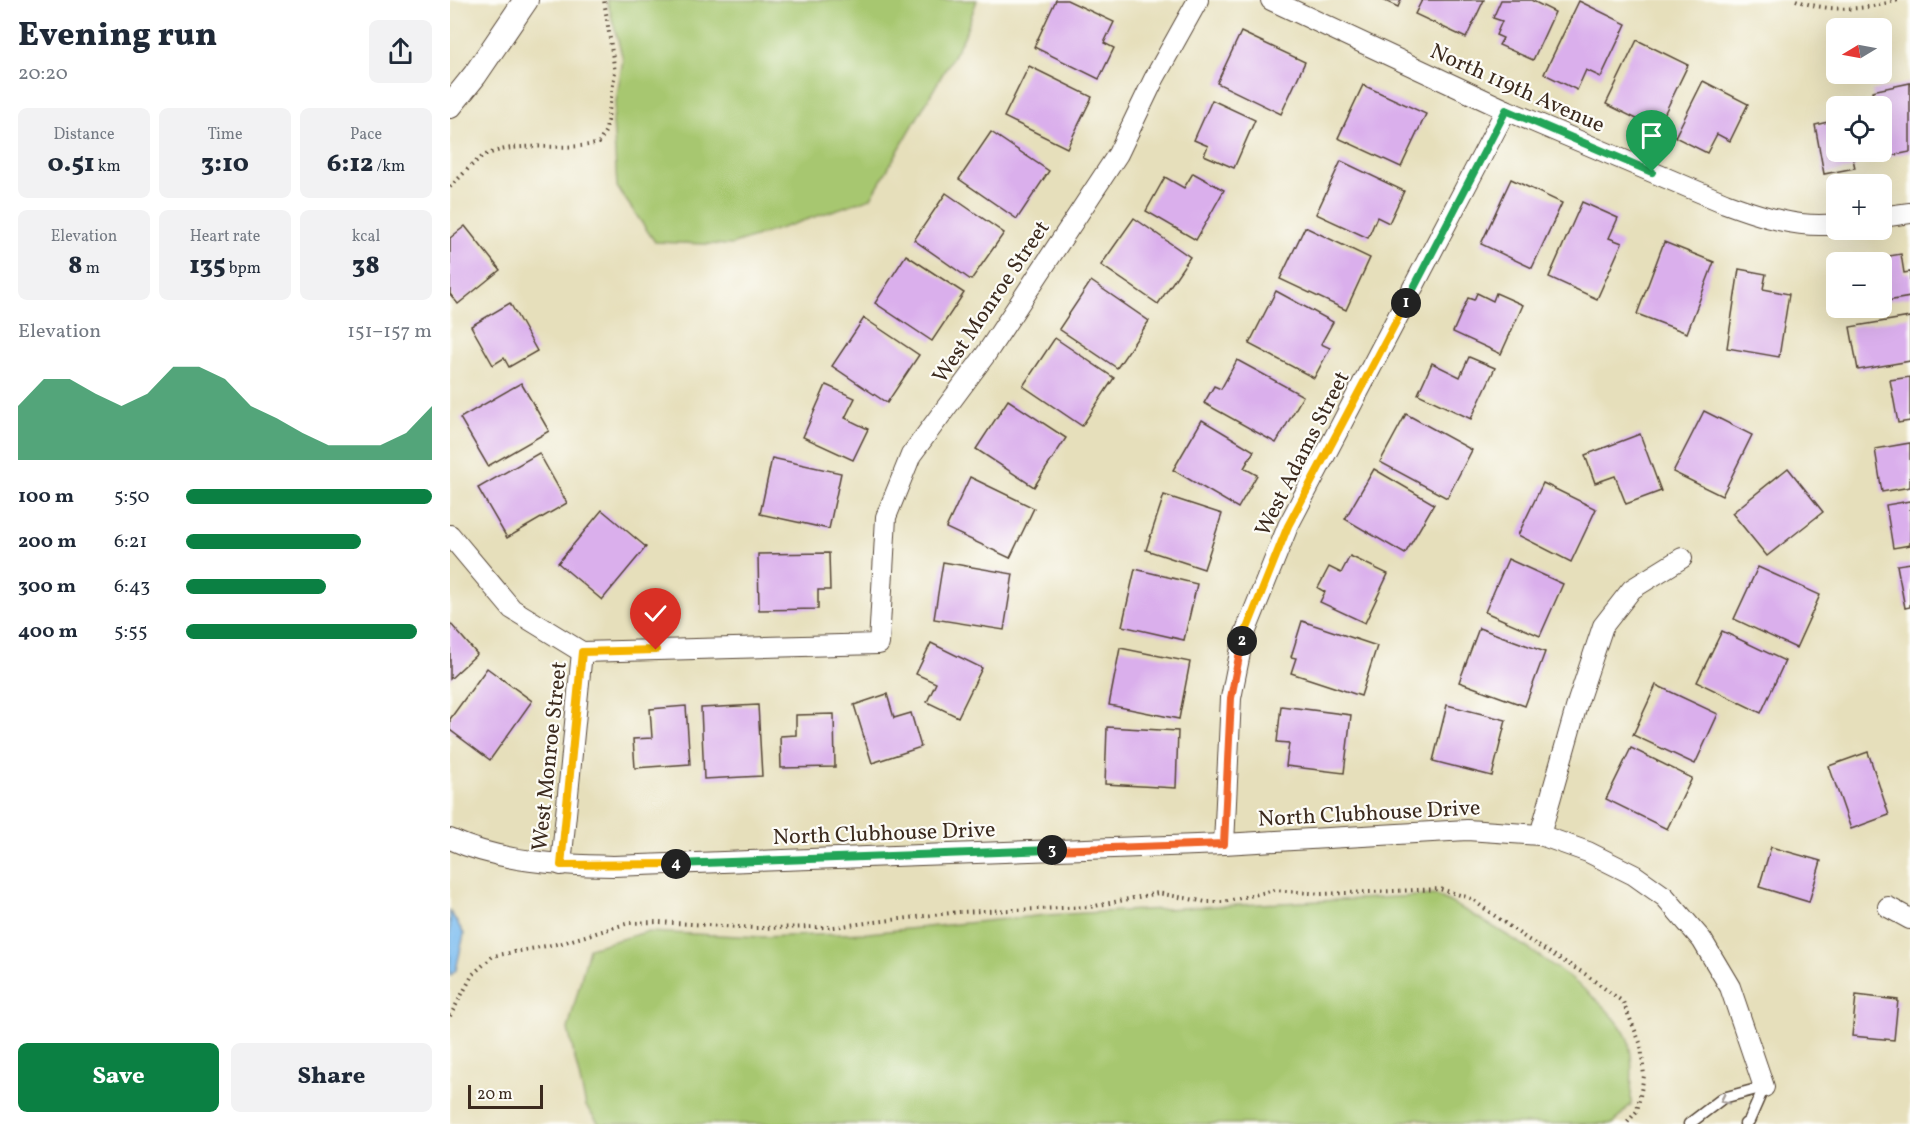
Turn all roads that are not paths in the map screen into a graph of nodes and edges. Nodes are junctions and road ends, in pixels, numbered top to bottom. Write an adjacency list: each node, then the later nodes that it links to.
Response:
1 (526, 0): 4 (street)
2 (1198, 0): 11 (street, West Monroe Street)
3 (1271, 0): 5 (street, North 119th Avenue)
4 (450, 106)
5 (1506, 110): 8 (street, North 119th Avenue); 14 (street, West Adams Street)
6 (1910, 213): 7 (street)
7 (1892, 215)
8 (1826, 225)
9 (450, 535): 11 (street)
10 (1682, 558): 12 (street)
11 (582, 652): 15 (street, West Monroe Street)
12 (1540, 835): 14 (street, North Clubhouse Drive); 18 (street, North Clubhouse Drive)
13 (450, 839): 15 (street, North Clubhouse Drive)
14 (1224, 844): 15 (street, North Clubhouse Drive)
15 (561, 865)
16 (1888, 907): 17 (street)
17 (1910, 919)
18 (1764, 1088): 19 (lane, one-way to 19); 20 (lane)
19 (1689, 1124)
20 (1745, 1124)

